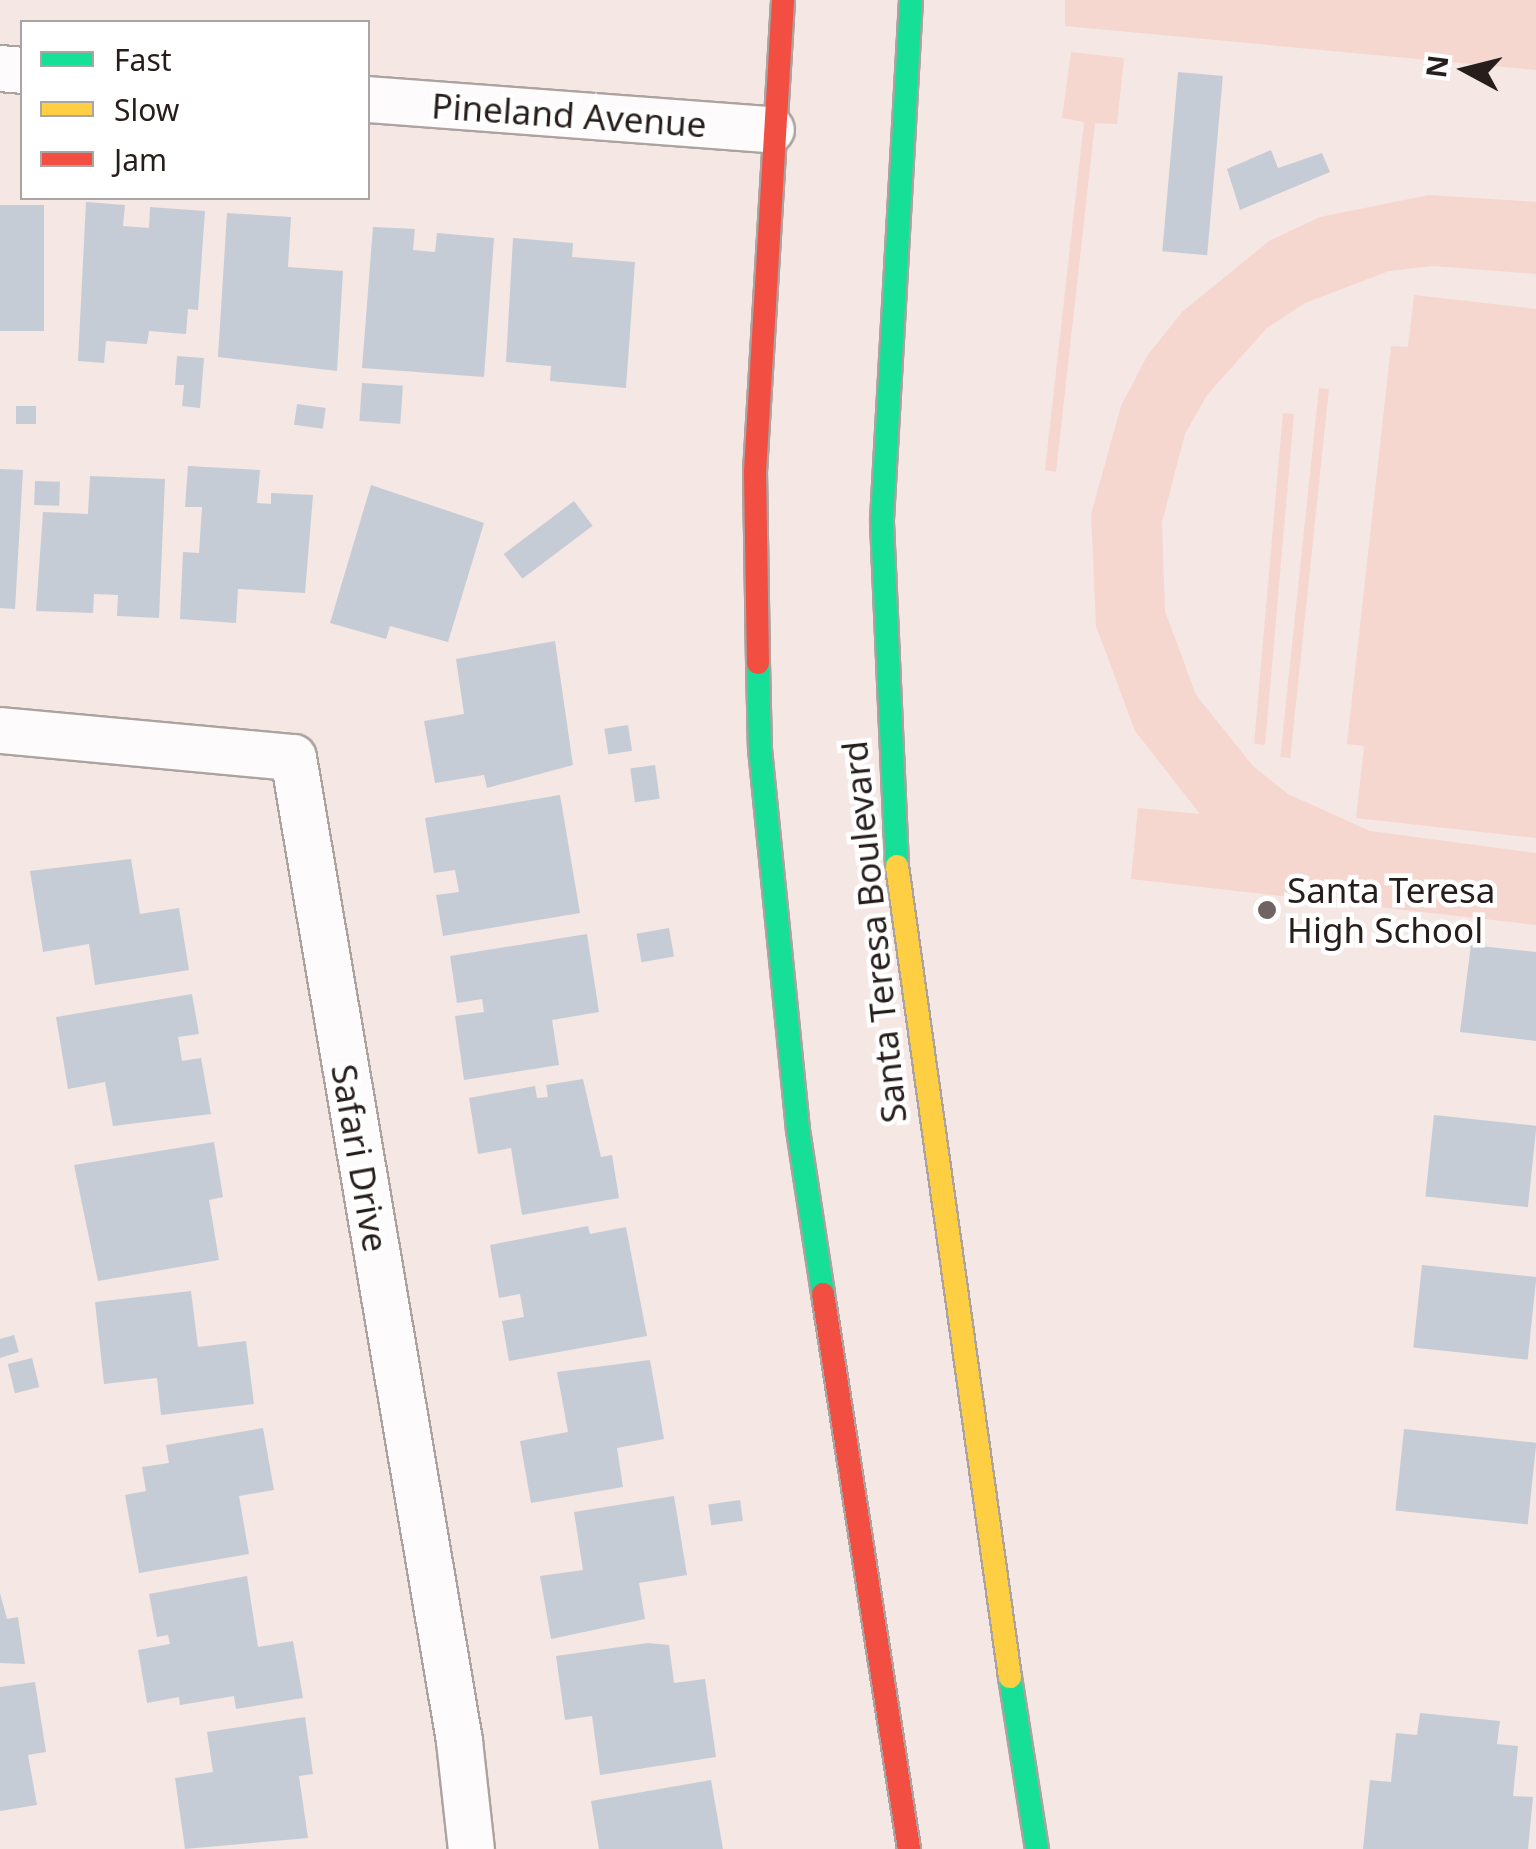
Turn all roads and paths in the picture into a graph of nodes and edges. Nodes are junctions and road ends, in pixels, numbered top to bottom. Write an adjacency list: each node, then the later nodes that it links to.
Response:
1 (783, 0): 4 (main road)
2 (911, 0): 8 (main road, Santa Teresa Boulevard)
3 (370, 99): 4 (street, Pineland Avenue)
4 (771, 129): 7 (main road)
5 (0, 730): 6 (street, Safari Drive)
6 (470, 1849)
7 (909, 1849)
8 (1038, 1849)

